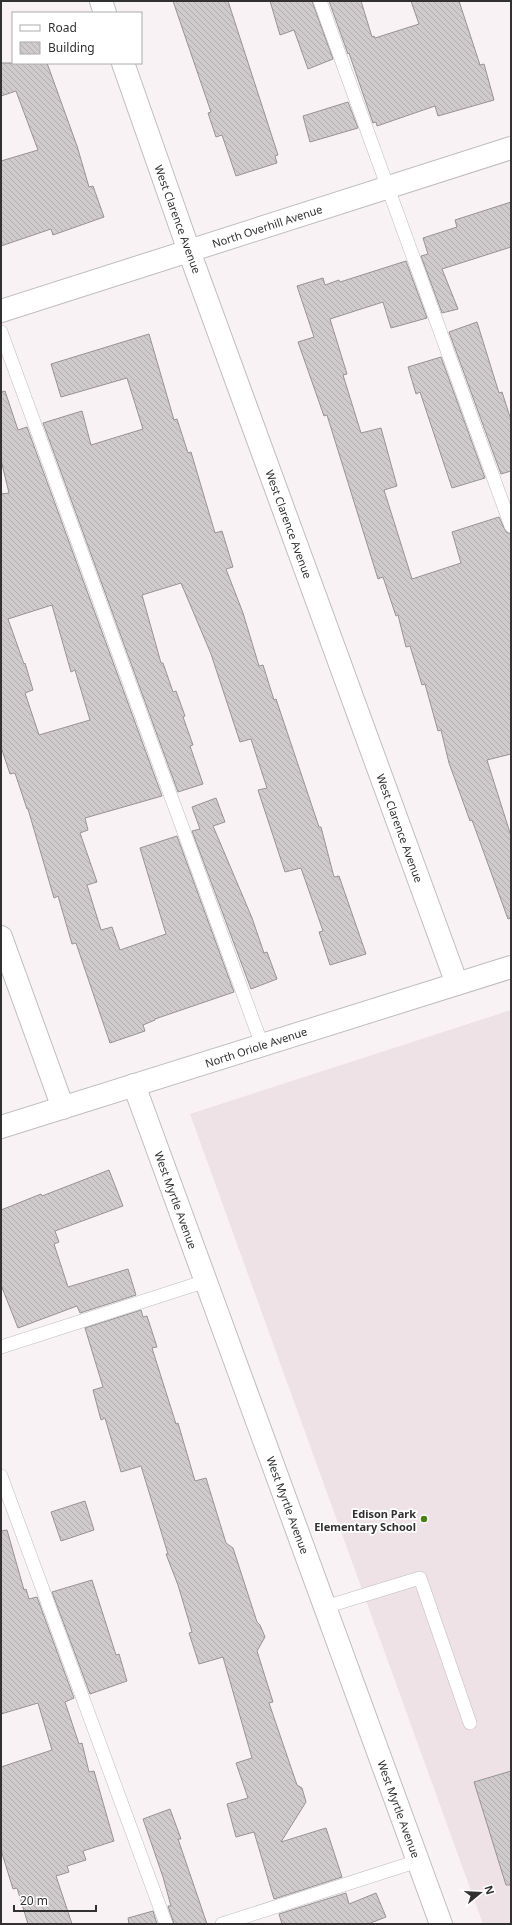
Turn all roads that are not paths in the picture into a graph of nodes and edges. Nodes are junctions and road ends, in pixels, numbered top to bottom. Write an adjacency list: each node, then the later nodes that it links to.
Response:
1 (101, 1): 3 (street)
2 (320, 1): 6 (lane)
3 (105, 12)
4 (123, 64): 7 (street, West Clarence Avenue)
5 (511, 148): 6 (street, North Overhill Avenue)
6 (388, 187): 7 (street, North Overhill Avenue); 10 (lane)
7 (189, 251): 8 (street, North Overhill Avenue); 13 (street, West Clarence Avenue)
8 (1, 311)
9 (1, 332): 14 (lane)
10 (511, 526)
11 (1, 937): 16 (street)
12 (511, 967): 13 (street, North Oriole Avenue)
13 (457, 984): 14 (street, North Oriole Avenue)
14 (262, 1045): 15 (street, North Oriole Avenue)
15 (134, 1085): 16 (street, North Oriole Avenue); 18 (street, West Myrtle Avenue)
16 (63, 1108): 17 (street, North Oriole Avenue)
17 (1, 1127)
18 (206, 1281): 19 (lane); 21 (street, West Myrtle Avenue)
19 (1, 1347)
20 (1, 1476): 24 (lane)
21 (325, 1607): 22 (lane); 23 (street, West Myrtle Avenue)
22 (470, 1722)
23 (418, 1861): 25 (lane); 26 (street, West Myrtle Avenue)
24 (166, 1924)
25 (222, 1924)
26 (442, 1924)

